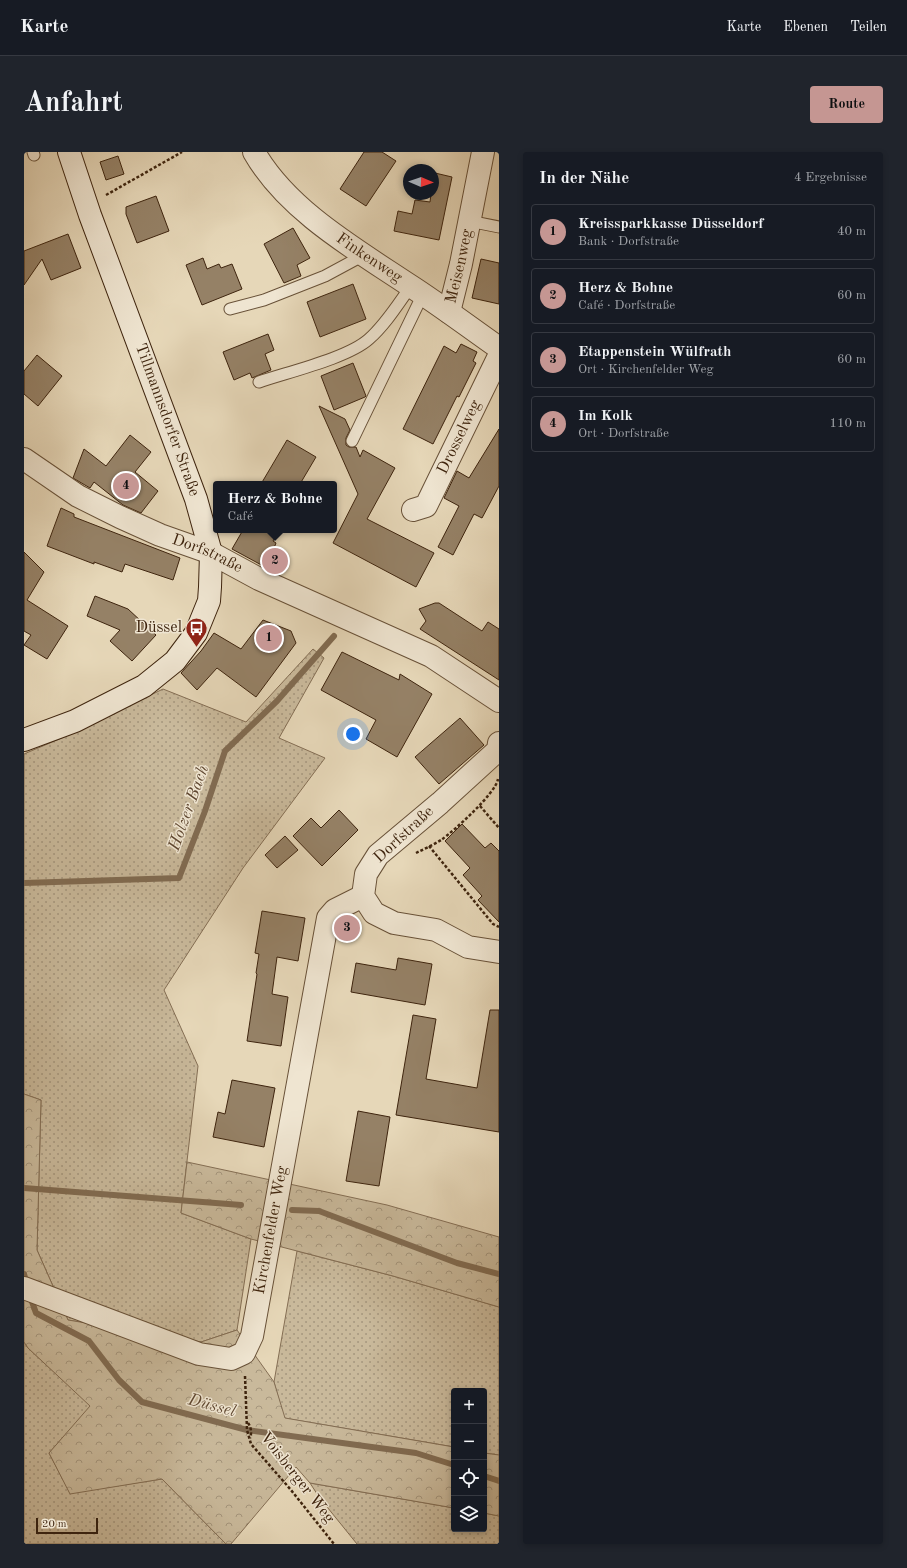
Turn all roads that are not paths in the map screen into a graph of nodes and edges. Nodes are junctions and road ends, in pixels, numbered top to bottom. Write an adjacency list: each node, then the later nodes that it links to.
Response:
1 (69, 152): 16 (street, Tillmannsdorfer Straße)
2 (254, 152): 6 (street, Finkenweg)
3 (483, 152): 4 (street, Meisenweg)
4 (469, 221): 5 (lane, Meisenweg); 9 (street, Meisenweg)
5 (499, 227)
6 (364, 255): 7 (street, Finkenweg); 8 (lane)
7 (417, 290): 9 (street, Finkenweg); 12 (lane); 13 (lane)
8 (230, 309)
9 (449, 312): 10 (street, Finkenweg)
10 (499, 348)
11 (499, 356): 15 (street, Drosselweg)
12 (259, 382)
13 (352, 441)
14 (24, 459): 16 (street, Dorfstraße)
15 (413, 510)
16 (211, 553): 17 (street, Dorfstraße); 18 (street, Tillmannsdorfer Straße)
17 (499, 701)
18 (24, 740)
19 (499, 748): 20 (street, Dorfstraße)
20 (363, 896): 21 (street); 22 (street, Kirchenfelder Weg)
21 (499, 952)
22 (30, 1291)

